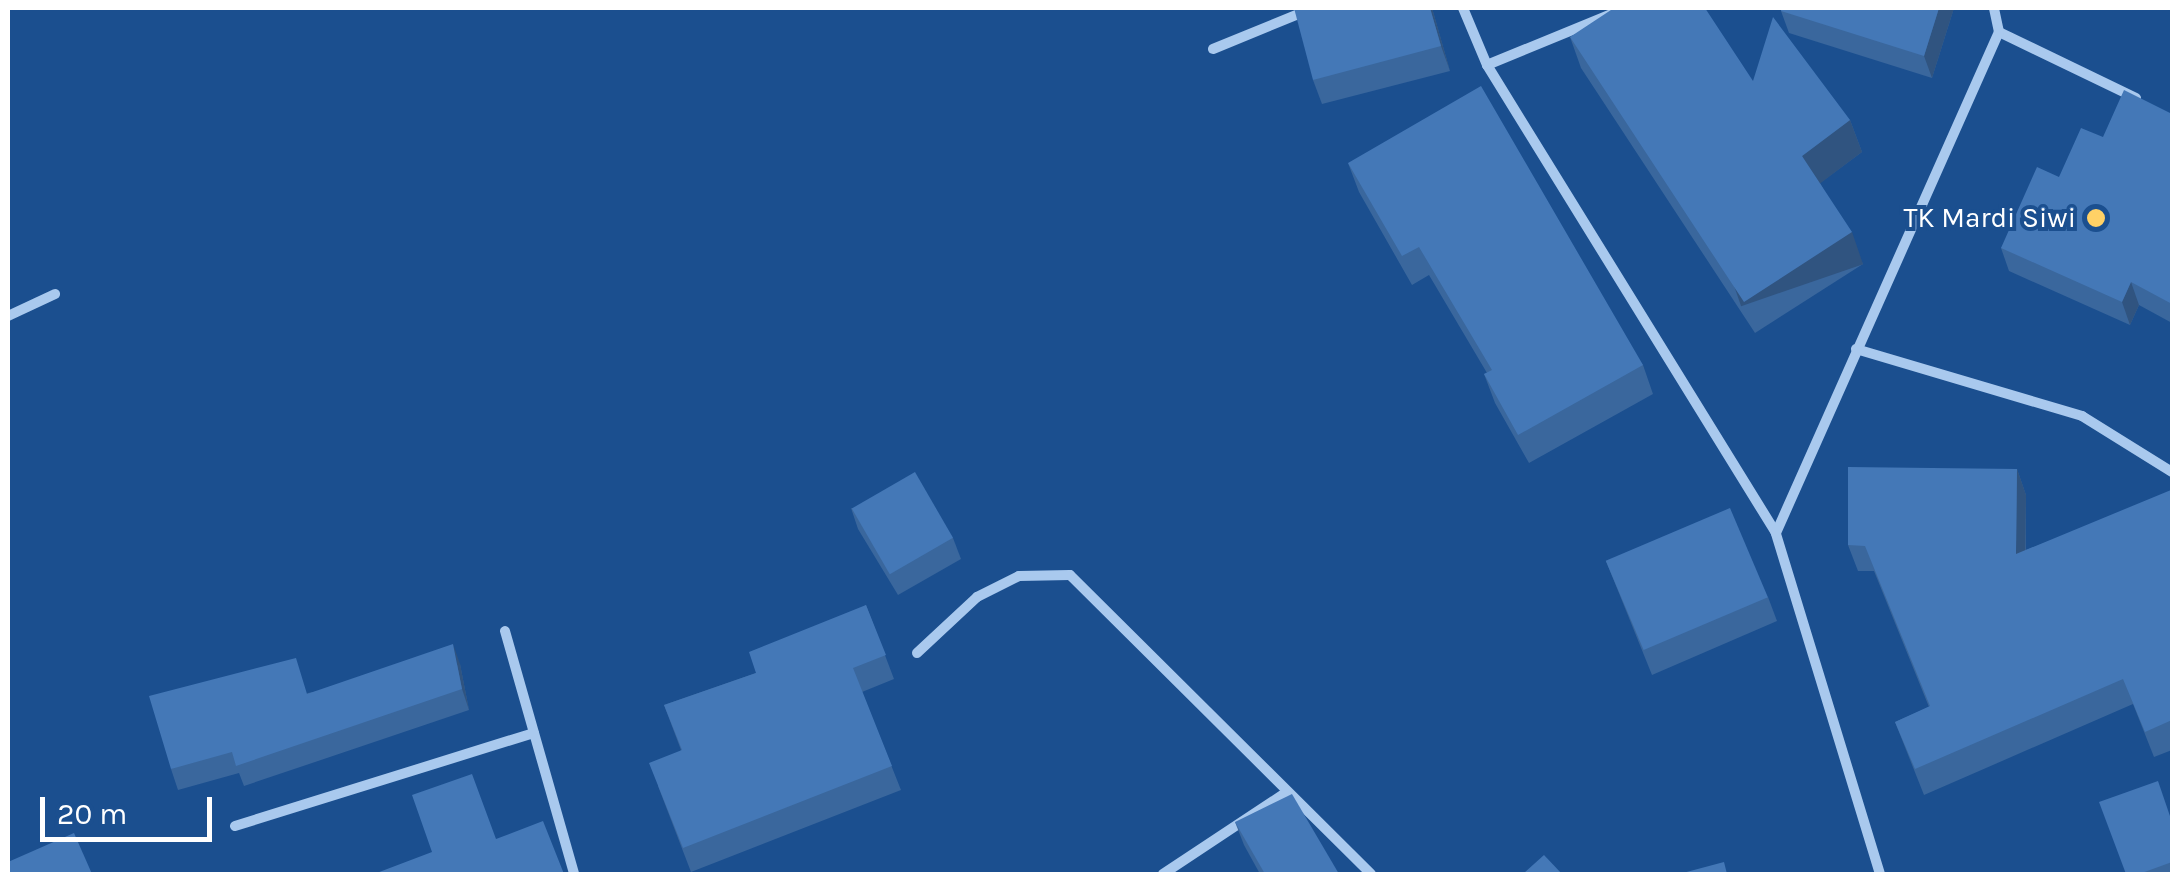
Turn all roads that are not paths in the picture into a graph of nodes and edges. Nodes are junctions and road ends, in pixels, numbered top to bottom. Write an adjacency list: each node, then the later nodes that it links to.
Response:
1 (1313, 8): 6 (street)
2 (1463, 8): 7 (street)
3 (1626, 8): 7 (street)
4 (1994, 8): 5 (street)
5 (1999, 32): 8 (street); 11 (street)
6 (1213, 49)
7 (1487, 66): 13 (street)
8 (2155, 108)
9 (55, 294): 10 (street)
10 (8, 316)
11 (1856, 349): 12 (street); 13 (street)
12 (2172, 472)
13 (1776, 532): 22 (street)
14 (506, 630): 16 (street)
15 (917, 654): 17 (street)
16 (534, 733): 18 (street); 19 (street)
17 (1286, 792): 20 (street); 21 (street)
18 (235, 826)
19 (574, 874)
20 (1163, 874)
21 (1371, 874)
22 (1880, 874)

